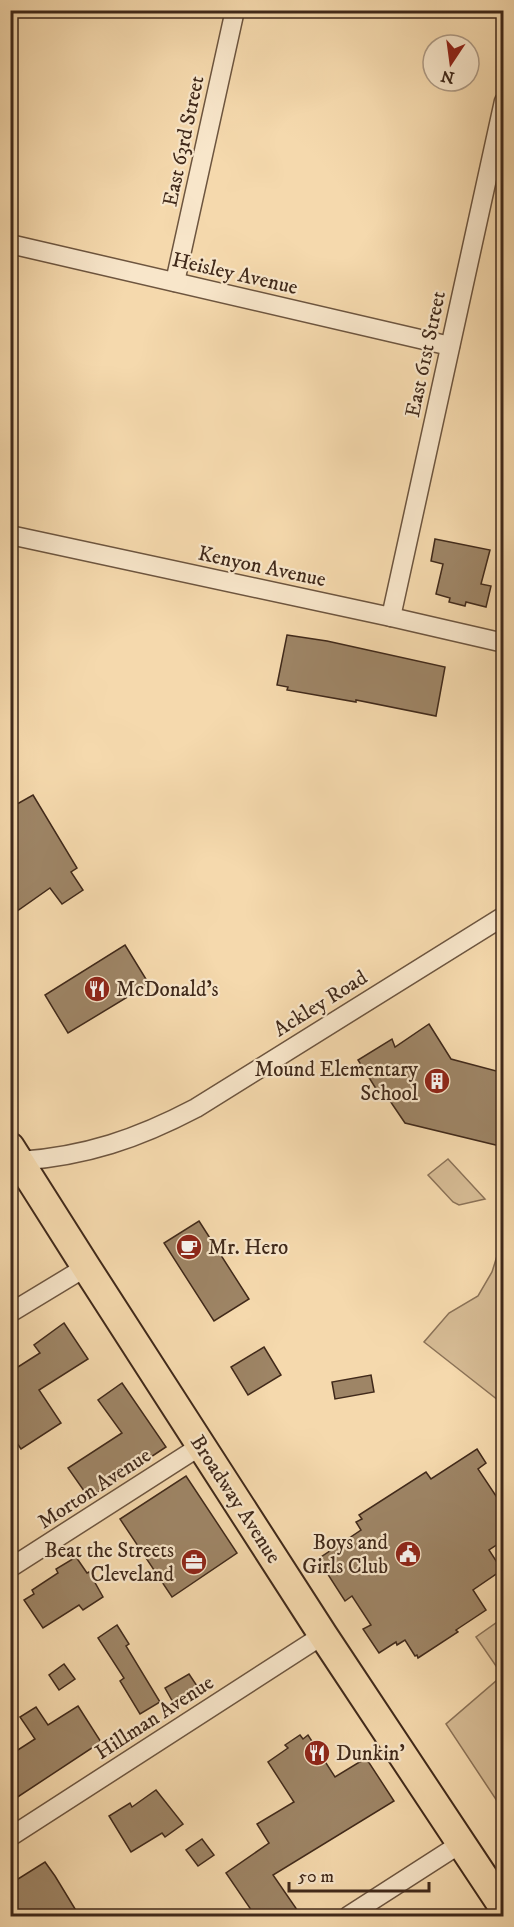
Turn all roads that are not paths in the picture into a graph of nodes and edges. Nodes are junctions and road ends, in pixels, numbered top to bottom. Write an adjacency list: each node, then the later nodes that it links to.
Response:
1 (235, 10): 4 (street, East 63rd Street)
2 (504, 101): 5 (street, East 61st Street)
3 (10, 244): 4 (street, Heisley Avenue)
4 (175, 282): 5 (street, Heisley Avenue)
5 (450, 346): 7 (street, East 61st Street)
6 (10, 535): 7 (street, Kenyon Avenue)
7 (391, 617): 8 (street, Kenyon Avenue)
8 (504, 643)
9 (504, 916): 10 (street, Ackley Road)
10 (15, 1154): 11 (main road, Broadway Avenue)
11 (86, 1268): 12 (street); 13 (main road, Broadway Avenue)
12 (10, 1313)
13 (202, 1445): 14 (street, Morton Avenue); 15 (main road, Broadway Avenue)
14 (10, 1568)
15 (323, 1635): 16 (street, Hillman Avenue); 17 (main road, Broadway Avenue)
16 (10, 1837)
17 (460, 1844): 18 (main road, Broadway Avenue); 19 (street)
18 (504, 1908)
19 (348, 1917)

